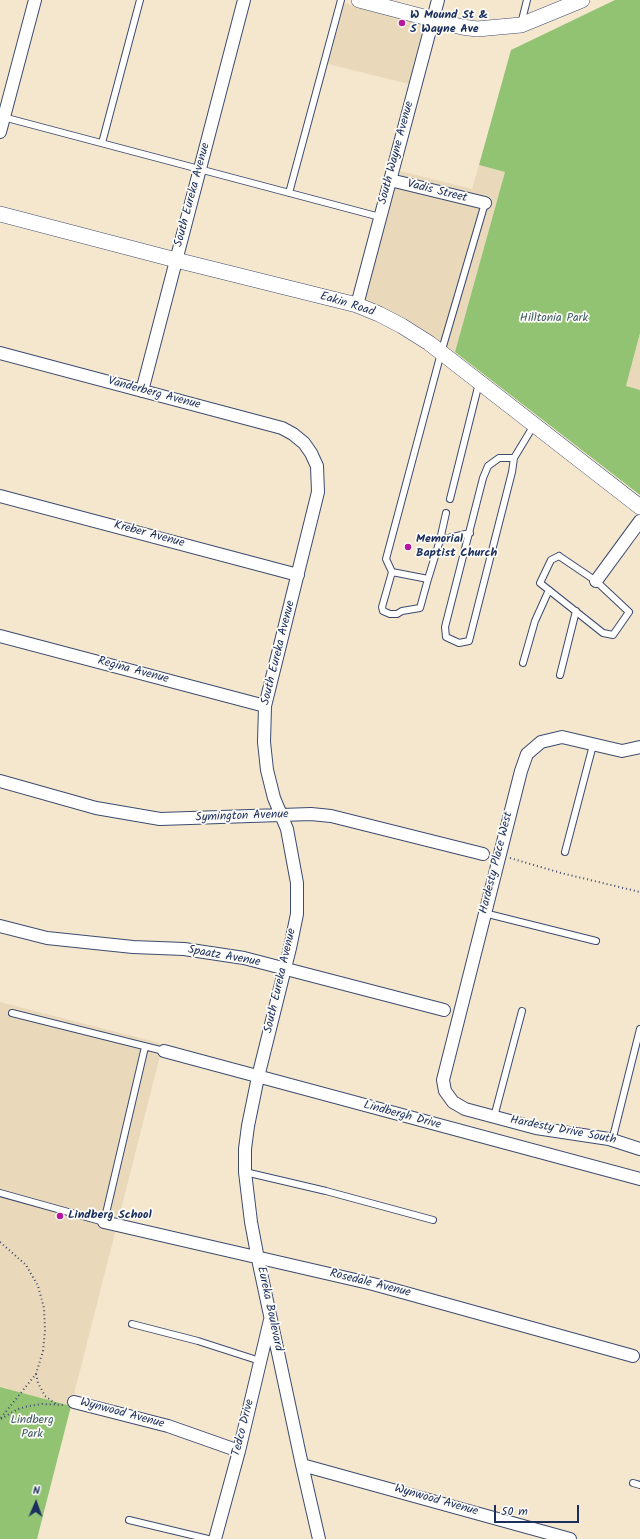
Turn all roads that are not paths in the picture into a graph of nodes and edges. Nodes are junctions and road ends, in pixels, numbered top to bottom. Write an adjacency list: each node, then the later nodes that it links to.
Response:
1 (35, 0): 11 (street)
2 (140, 0): 13 (lane)
3 (244, 0): 14 (street, South Eureka Avenue)
4 (341, 0): 16 (lane)
5 (359, 0): 9 (street)
6 (438, 0): 9 (street, South Wayne Avenue)
7 (527, 0): 10 (lane)
8 (582, 0): 10 (street)
9 (433, 19): 10 (street); 15 (street, South Wayne Avenue)
10 (521, 25)
11 (2, 117): 12 (street); 13 (lane)
12 (0, 132)
13 (102, 143): 14 (lane)
14 (200, 170): 16 (lane); 20 (street, South Eureka Avenue)
15 (390, 180): 17 (street, Vadis Street); 19 (street, South Wayne Avenue)
16 (289, 193): 19 (lane)
17 (485, 203): 23 (lane)
18 (0, 214): 20 (street, Eakin Road)
19 (380, 217): 21 (street, South Wayne Avenue)
20 (176, 260): 21 (street, Eakin Road); 25 (street, South Eureka Avenue)
21 (357, 305): 23 (street, Eakin Road)
22 (0, 353): 25 (street, Vanderberg Avenue)
23 (441, 353): 24 (street, Eakin Road); 36 (lane)
24 (479, 383): 26 (street, Eakin Road); 30 (lane)
25 (142, 391): 27 (street, Vanderberg Avenue)
26 (534, 425): 28 (lane); 31 (street, Eakin Road)
27 (304, 443): 37 (street, South Eureka Avenue)
28 (514, 458): 34 (lane); 34 (lane)
29 (0, 496): 37 (street, Kreber Avenue)
30 (450, 499)
31 (640, 508)
32 (446, 513): 35 (lane)
33 (640, 521): 39 (street)
34 (470, 534): 35 (lane)
35 (440, 540): 38 (lane)
36 (392, 572): 38 (lane); 38 (lane)
37 (298, 575): 45 (street, South Eureka Avenue)
38 (428, 579)
39 (596, 581): 40 (lane); 41 (lane)
40 (549, 590): 41 (lane); 43 (lane)
41 (576, 611): 44 (lane)
42 (0, 636): 45 (street, Regina Avenue)
43 (523, 664)
44 (560, 675)
45 (265, 706): 49 (street, South Eureka Avenue)
46 (593, 744): 47 (street, Hardesty Place West); 50 (lane); 52 (street, Hardesty Place West)
47 (640, 747)
48 (0, 781): 49 (street, Symington Avenue)
49 (281, 815): 51 (street, Symington Avenue); 55 (street, South Eureka Avenue)
50 (565, 852)
51 (483, 854)
52 (484, 913): 54 (lane); 63 (street, Hardesty Place West)
53 (0, 926): 55 (street, Spaatz Avenue)
54 (596, 941)
55 (285, 969): 56 (street, Spaatz Avenue); 62 (street, South Eureka Avenue)
56 (444, 1010)
57 (522, 1011): 64 (lane)
58 (12, 1013): 60 (lane)
59 (640, 1029): 65 (lane)
60 (145, 1047): 61 (lane); 71 (lane)
61 (164, 1051): 62 (street, Lindbergh Drive)
62 (258, 1077): 67 (street, Eureka Boulevard); 68 (street, Lindbergh Drive)
63 (445, 1091): 64 (street, Hardesty Drive South)
64 (494, 1117): 65 (street, Hardesty Drive South)
65 (612, 1141): 66 (street, Hardesty Drive South)
66 (640, 1149)
67 (245, 1172): 70 (lane); 72 (street, Eureka Boulevard)
68 (640, 1179)
69 (0, 1193): 71 (lane)
70 (432, 1220)
71 (104, 1222): 72 (street, Rosedale Avenue)
72 (258, 1259): 73 (street, Eureka Boulevard); 75 (street, Rosedale Avenue)
73 (271, 1317): 76 (street, Tedco Drive); 79 (street, Eureka Boulevard)
74 (132, 1324): 76 (lane)
75 (633, 1356)
76 (260, 1361): 78 (street, Tedco Drive)
77 (74, 1402): 78 (street, Wynwood Avenue)
78 (238, 1451): 82 (street, Tedco Drive)
79 (302, 1465): 83 (street, Eureka Boulevard); 84 (street, Wynwood Avenue)
80 (129, 1520): 81 (lane)
81 (208, 1539)
82 (215, 1539)
83 (319, 1539)
84 (570, 1539)

